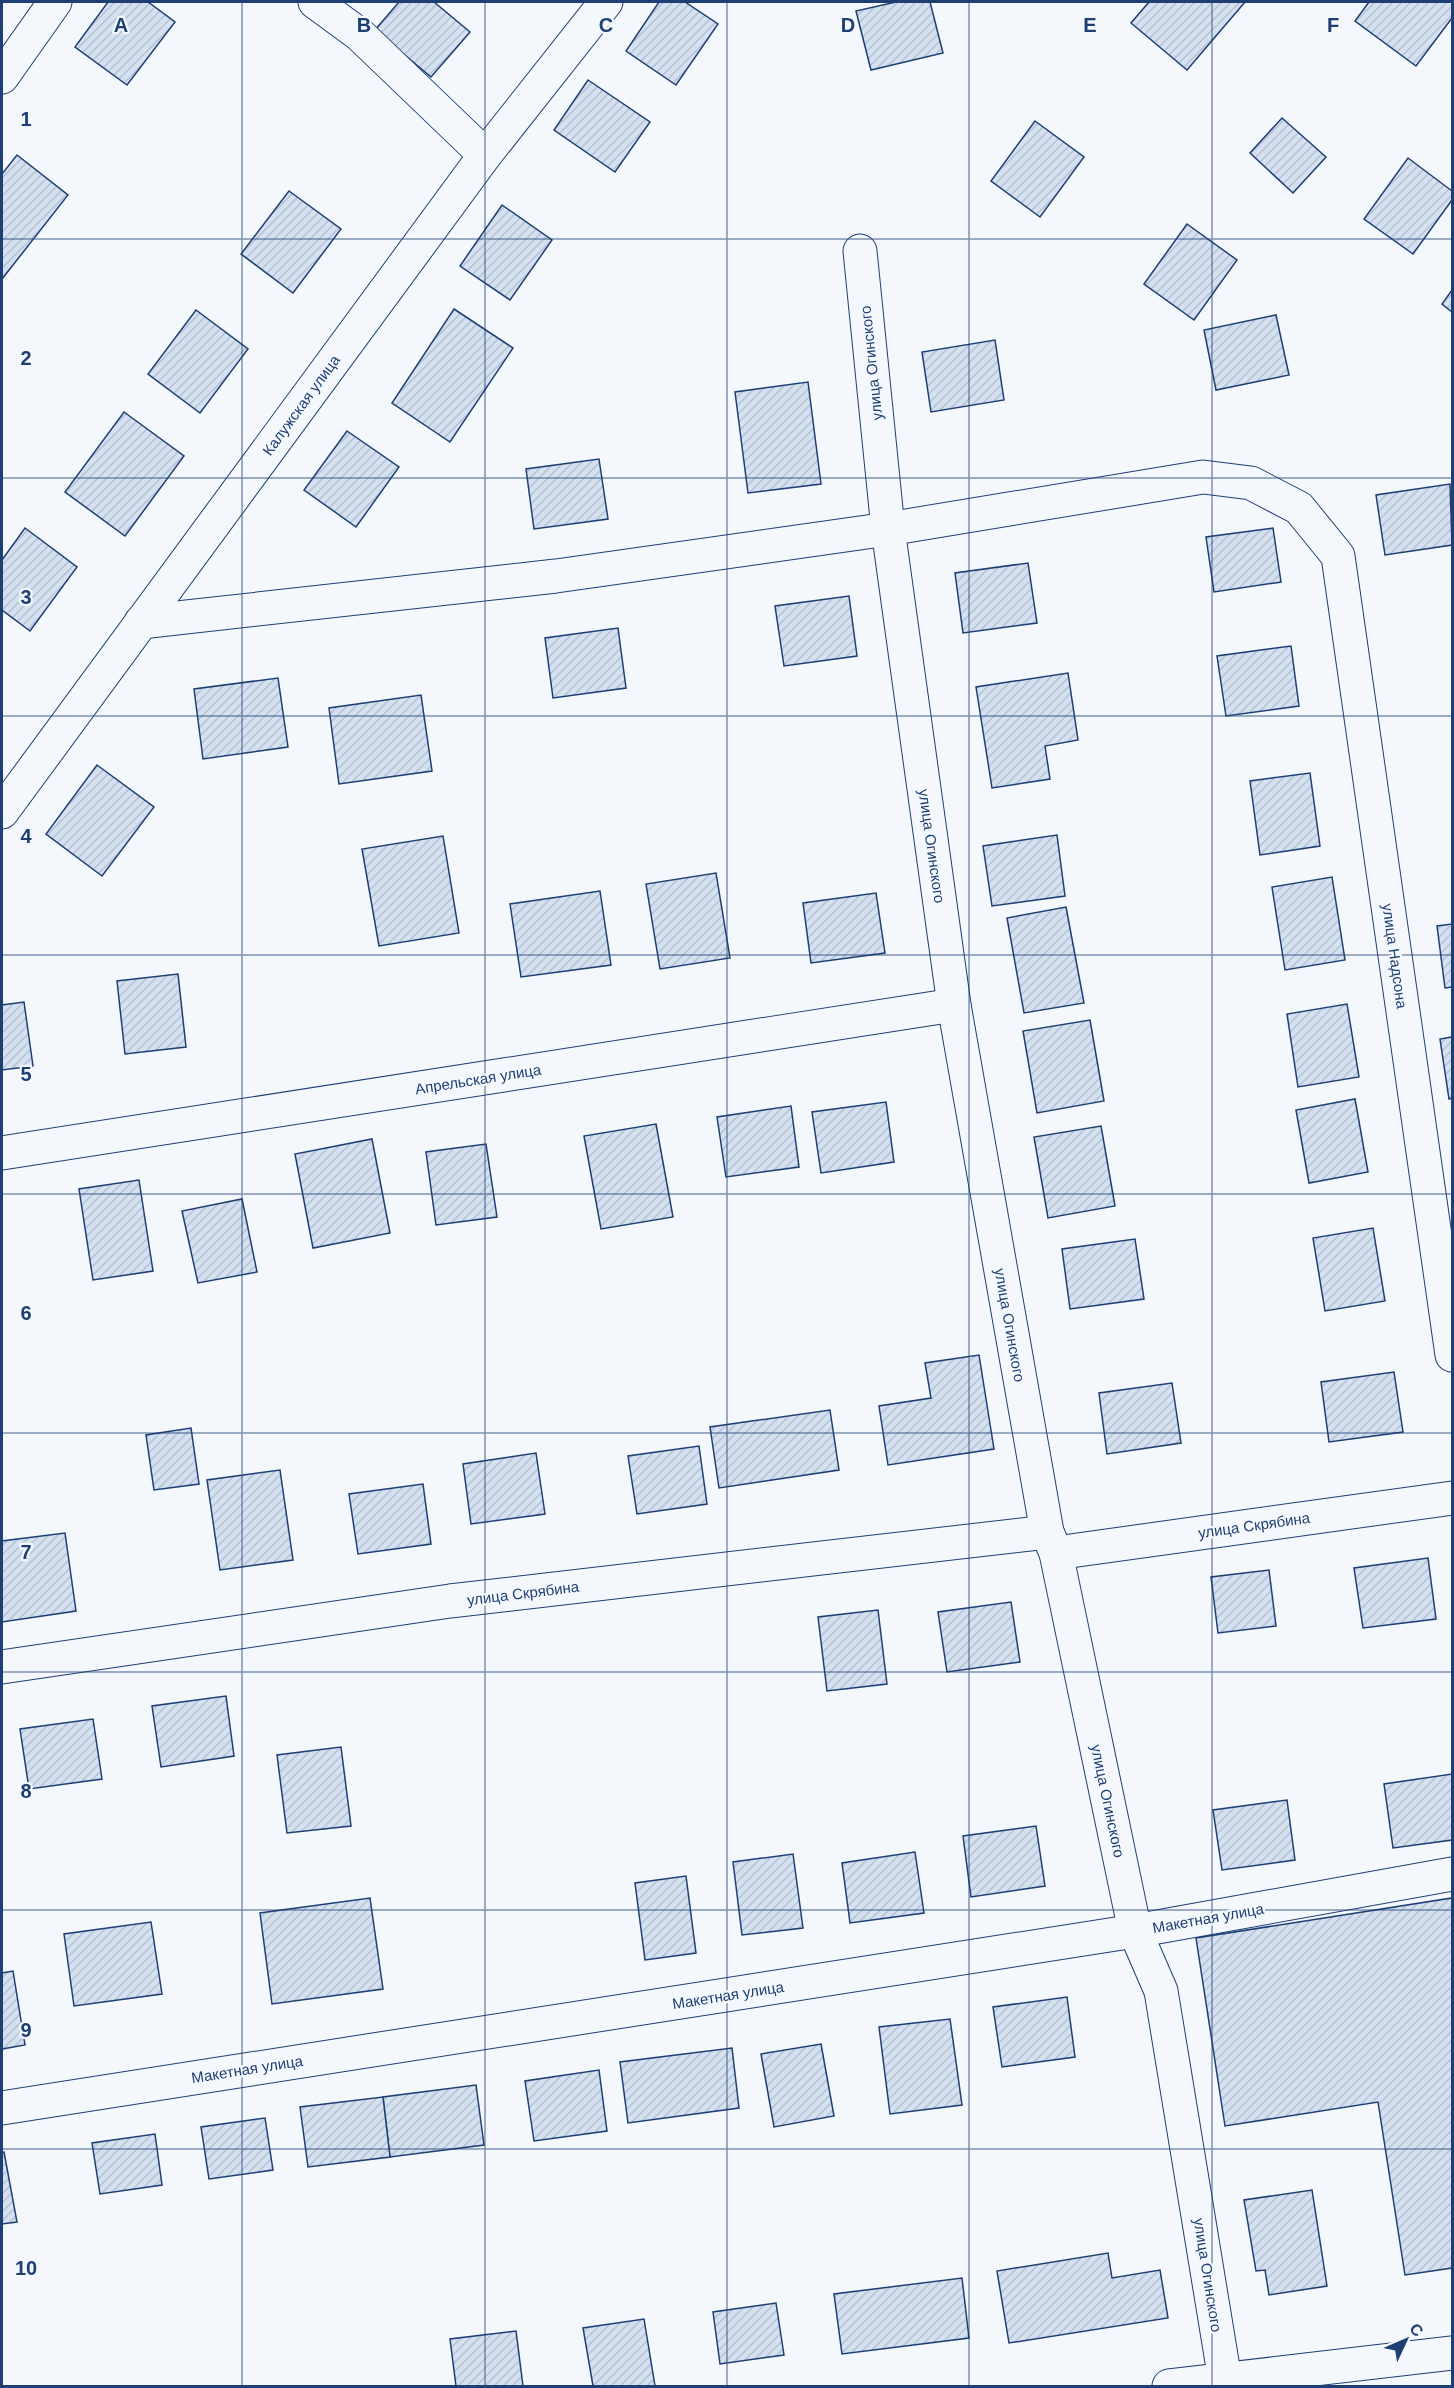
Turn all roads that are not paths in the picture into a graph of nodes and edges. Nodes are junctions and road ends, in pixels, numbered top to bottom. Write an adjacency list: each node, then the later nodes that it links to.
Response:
1 (55, 2): 4 (street)
2 (315, 2): 5 (street)
3 (606, 2): 5 (street, Калужская улица)
4 (2, 77)
5 (485, 155): 8 (street, Калужская улица)
6 (860, 251): 7 (street, улица Огинского)
7 (888, 529): 8 (street); 10 (street, улица Огинского); 12 (street, улица Надсона)
8 (141, 622): 9 (street, Калужская улица)
9 (2, 812)
10 (954, 1005): 11 (street, Апрельская улица); 14 (street, улица Огинского)
11 (2, 1153)
12 (1452, 1355)
13 (1452, 1498): 14 (street, улица Скрябина)
14 (1051, 1542): 15 (street, улица Скрябина); 17 (street, улица Огинского)
15 (2, 1667)
16 (1452, 1874): 17 (street, Макетная улица)
17 (1135, 1931): 18 (street, Макетная улица); 20 (street, улица Огинского)
18 (2, 2108)
19 (1452, 2353): 20 (street)
20 (1225, 2382): 21 (street)
21 (1168, 2386)

